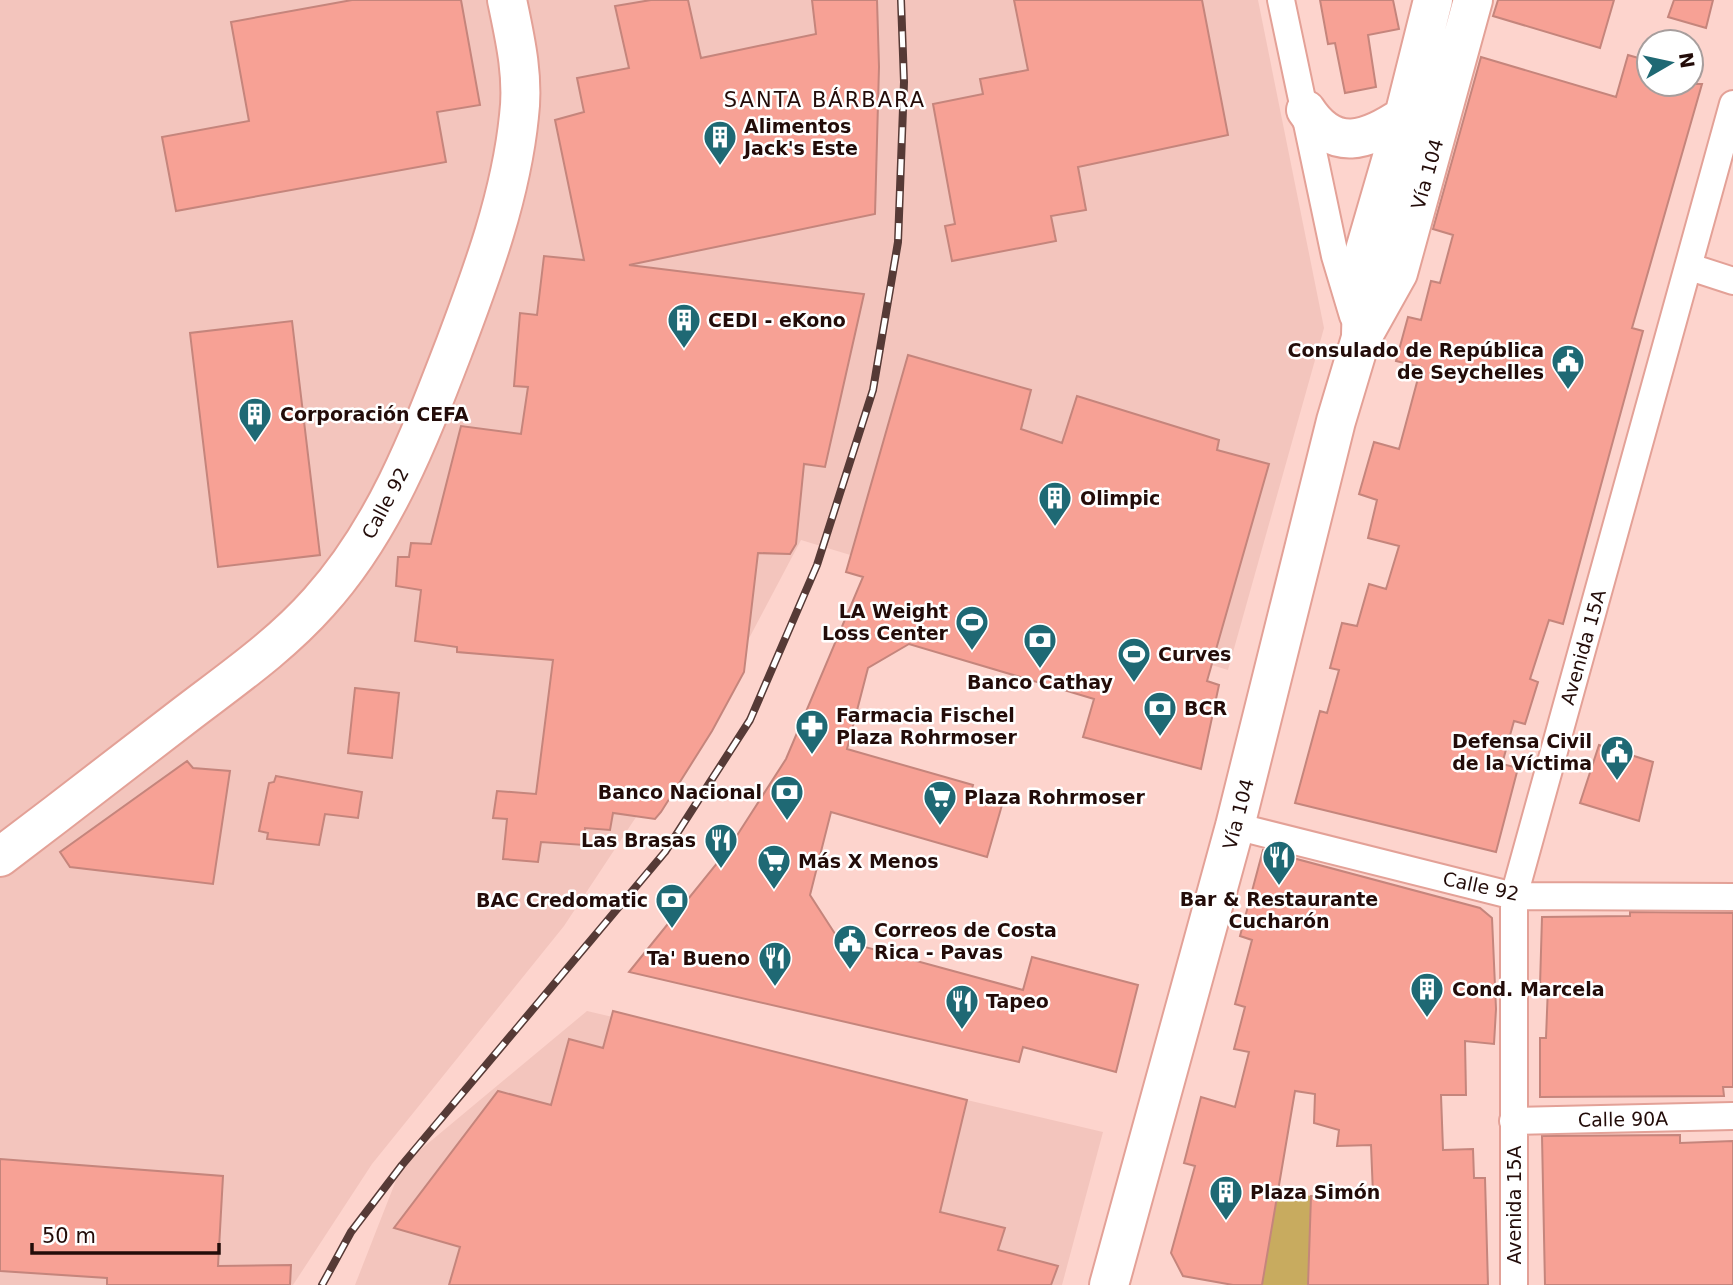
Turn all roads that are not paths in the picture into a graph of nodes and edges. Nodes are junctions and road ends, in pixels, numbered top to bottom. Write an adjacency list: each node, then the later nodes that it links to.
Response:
1 (507, 0): 12 (main road, Calle 92)
2 (1281, 0): 6 (street)
3 (1433, 0): 7 (main road, Vía 104)
4 (1473, 0): 10 (main road, Vía 104)
5 (1733, 104): 8 (street, Avenida 15A)
6 (1306, 110): 7 (main road); 10 (street)
7 (1404, 116): 10 (main road, Vía 104)
8 (1690, 267): 9 (street); 13 (street, Avenida 15A)
9 (1733, 281)
10 (1360, 341): 11 (main road, Vía 104)
11 (1235, 826): 13 (street, Calle 92); 17 (main road, Vía 104)
12 (0, 857)
13 (1514, 897): 14 (street, Calle 92); 16 (street, Avenida 15A)
14 (1733, 897)
15 (1733, 1116): 16 (street, Calle 90A)
16 (1513, 1121): 18 (street, Avenida 15A)
17 (1110, 1285)
18 (1514, 1285)

